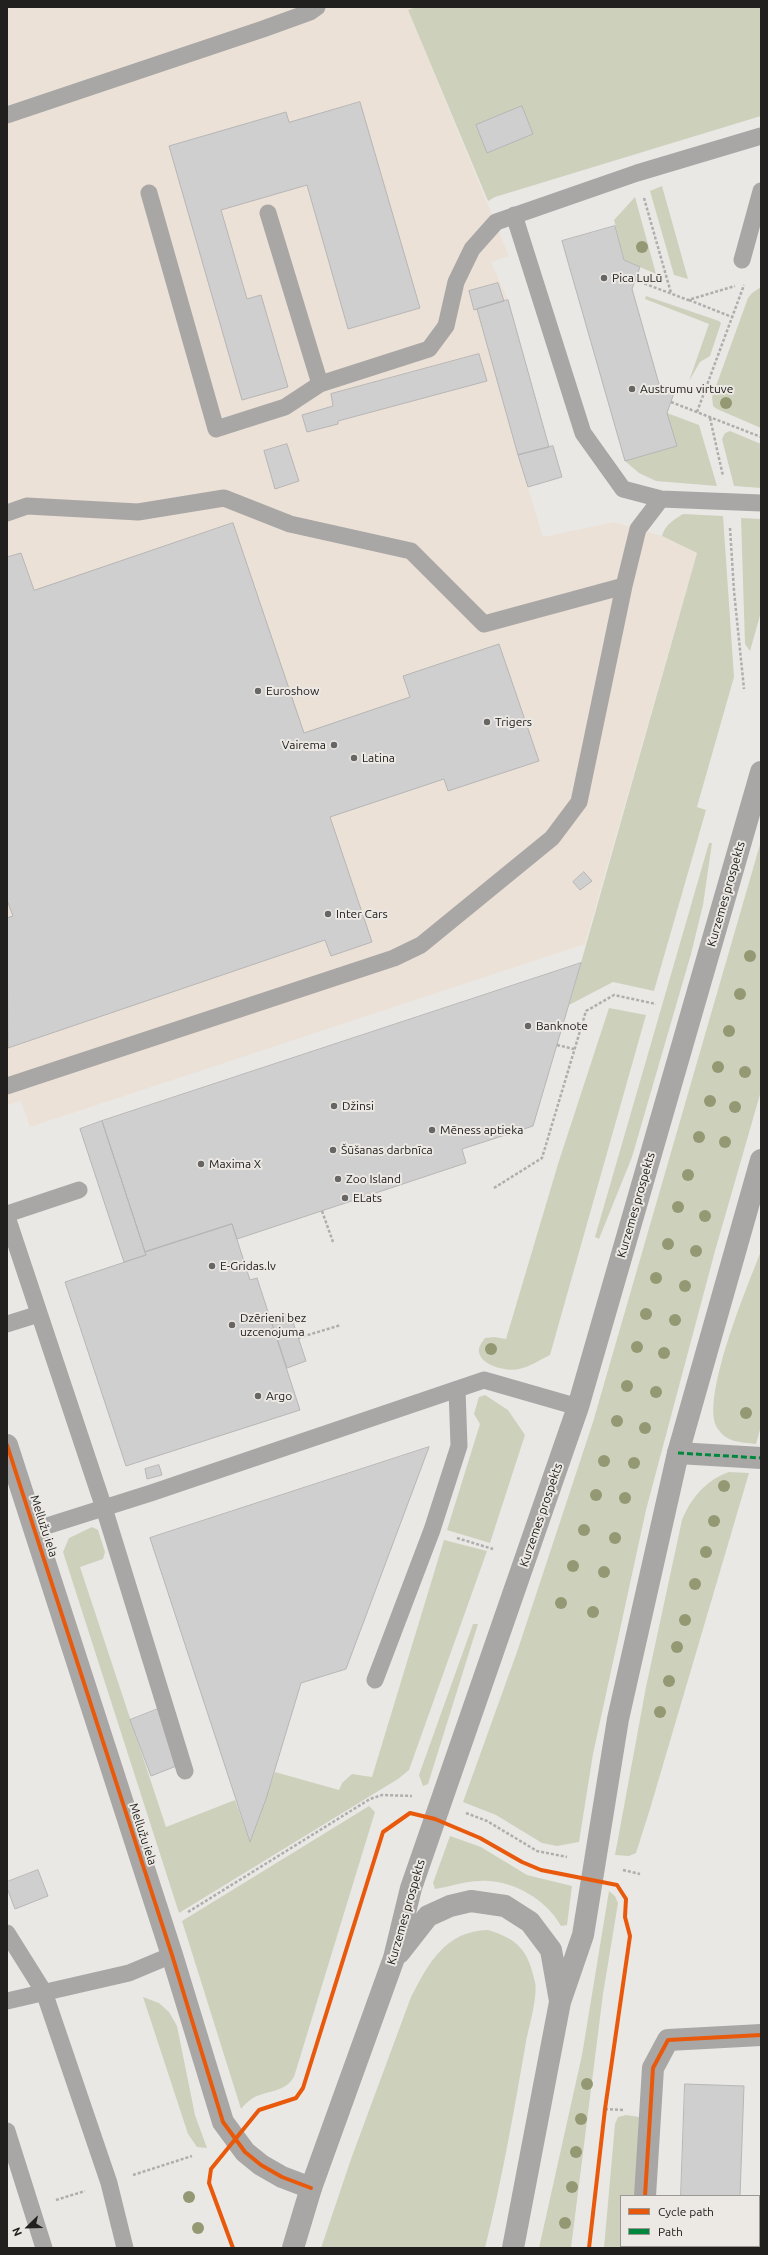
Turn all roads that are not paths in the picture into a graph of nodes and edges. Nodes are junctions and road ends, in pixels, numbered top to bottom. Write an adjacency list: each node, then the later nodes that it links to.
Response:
1 (317, 7): 2 (lane)
2 (7, 115)
3 (761, 136): 7 (lane)
4 (761, 191): 8 (lane)
5 (149, 193): 9 (lane)
6 (268, 213): 9 (lane)
7 (514, 215): 9 (lane); 10 (lane)
8 (742, 260)
9 (320, 384)
10 (661, 499): 11 (lane); 13 (lane)
11 (761, 503)
12 (7, 513): 13 (lane)
13 (624, 586): 15 (lane)
14 (761, 772): 23 (main road, Kurzemes prospekts)
15 (7, 1086)
16 (761, 1160): 25 (main road)
17 (79, 1190): 18 (lane)
18 (7, 1214)
19 (7, 1217): 20 (lane)
20 (39, 1314): 21 (lane); 27 (lane)
21 (7, 1324)
22 (457, 1389): 23 (lane); 27 (lane); 29 (lane)
23 (578, 1407): 33 (main road, Kurzemes prospekts)
24 (7, 1445): 28 (street, Mellužu iela)
25 (678, 1453): 26 (street); 36 (main road)
26 (761, 1458)
27 (104, 1508): 28 (lane); 30 (lane)
28 (34, 1530): 32 (street, Mellužu iela)
29 (375, 1680)
30 (185, 1771)
31 (7, 1933): 34 (lane)
32 (172, 1956): 34 (lane); 39 (street, Mellužu iela)
33 (394, 1958): 36 (main road); 39 (main road, Kurzemes prospekts)
34 (44, 1992): 35 (lane); 42 (lane)
35 (7, 2001)
36 (560, 2002): 44 (main road)
37 (761, 2035): 40 (street)
38 (7, 2131): 41 (lane)
39 (311, 2188): 43 (main road, Kurzemes prospekts)
40 (645, 2195)
41 (44, 2248)
42 (125, 2248)
43 (293, 2248)
44 (513, 2248)

